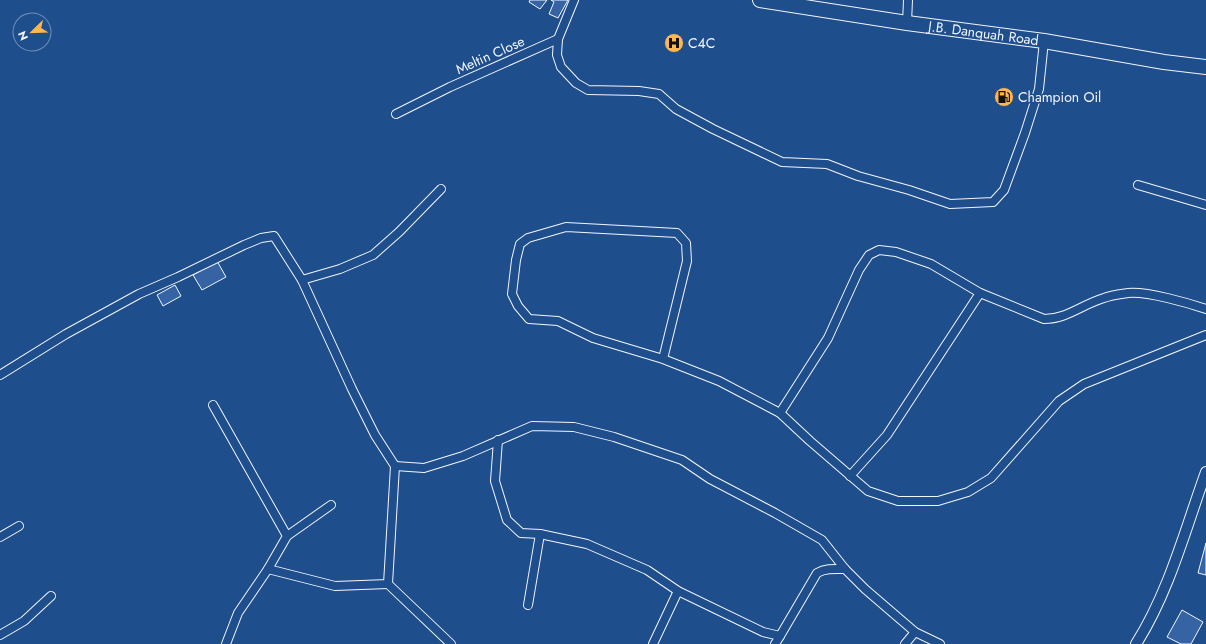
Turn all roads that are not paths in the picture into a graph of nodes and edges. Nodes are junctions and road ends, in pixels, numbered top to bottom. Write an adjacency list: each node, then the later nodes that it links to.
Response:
1 (574, 0): 5 (street)
2 (760, 0): 4 (highway, J.B. Danquah Road)
3 (908, 0): 4 (street)
4 (907, 23): 6 (highway, J.B. Danquah Road)
5 (558, 39): 6 (street); 8 (street, Meltin Close)
6 (1044, 41): 7 (highway, J.B. Danquah Road)
7 (1206, 67)
8 (396, 114)
9 (1138, 185): 11 (street)
10 (441, 189): 12 (street)
11 (1206, 205)
12 (302, 280): 17 (street); 21 (street)
13 (980, 293): 14 (street); 19 (street); 23 (street)
14 (1206, 310)
15 (1206, 335): 23 (street)
16 (663, 359): 16 (street); 19 (street)
17 (0, 375)
18 (213, 405): 27 (street)
19 (780, 413): 23 (street)
20 (498, 440): 21 (street); 26 (street); 30 (street)
21 (395, 466): 31 (street)
22 (1206, 472): 44 (street)
23 (850, 476)
24 (332, 506): 27 (street)
25 (19, 526): 28 (street)
26 (540, 534): 32 (street); 34 (street)
27 (287, 536): 29 (street)
28 (0, 537)
29 (268, 568): 31 (street); 38 (street)
30 (845, 569): 35 (street); 37 (street)
31 (388, 584): 39 (street)
32 (678, 591): 37 (street); 40 (street)
33 (52, 596): 36 (street)
34 (528, 605)
35 (916, 632): 42 (street); 43 (street)
36 (0, 635)
37 (780, 636): 41 (street)
38 (226, 644)
39 (451, 644)
40 (653, 644)
41 (775, 644)
42 (905, 644)
43 (940, 644)
44 (1136, 644)

